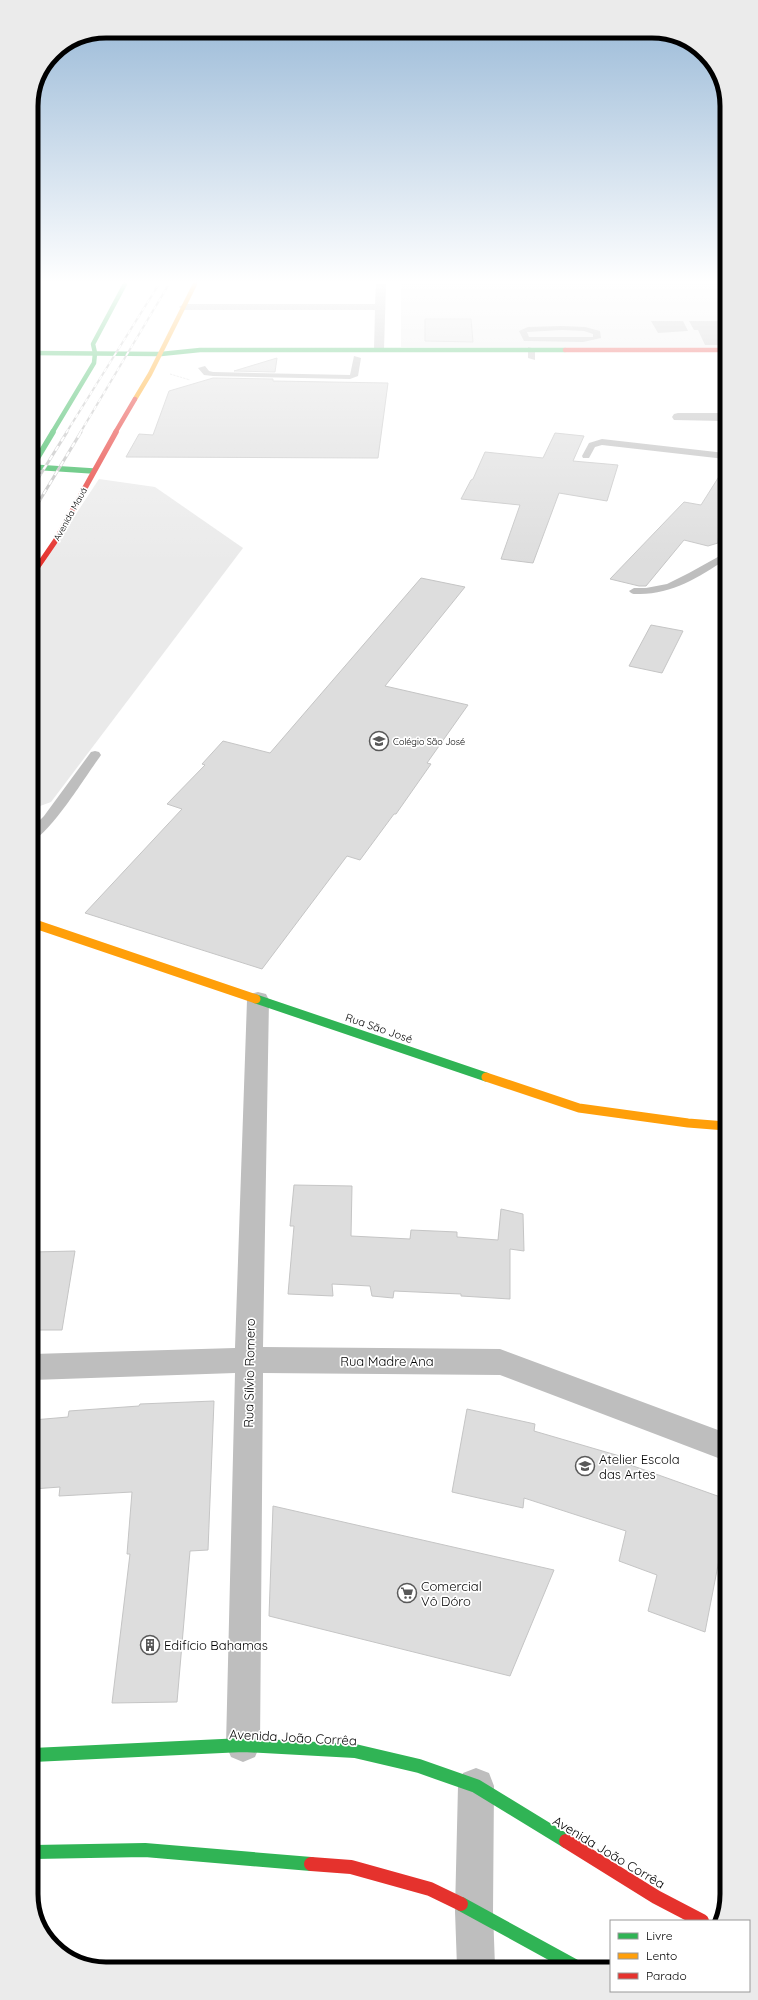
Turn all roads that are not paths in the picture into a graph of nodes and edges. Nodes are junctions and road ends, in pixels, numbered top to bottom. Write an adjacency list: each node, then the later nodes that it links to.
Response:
1 (85, 377): 9 (main road, Avenida Mauá)
2 (147, 377): 11 (main road, Avenida Mauá)
3 (678, 417): 4 (street)
4 (712, 417): 5 (street); 6 (street)
5 (720, 417)
6 (720, 419)
7 (720, 455): 8 (lane)
8 (586, 456)
9 (38, 457)
10 (38, 467): 11 (main road, Avenida Mauá)
11 (93, 471): 13 (main road, Avenida Mauá)
12 (720, 559): 14 (lane)
13 (38, 566)
14 (634, 592)
15 (95, 755): 16 (lane)
16 (38, 830)
17 (38, 924): 18 (main road, Rua São José)
18 (258, 1000): 19 (main road, Rua São José); 20 (street, Rua Sílvio Romero)
19 (720, 1126)
20 (249, 1360): 21 (street, Rua Madre Ana); 22 (street, Rua Madre Ana); 23 (street, Rua Sílvio Romero)
21 (38, 1367)
22 (720, 1445)
23 (243, 1746): 24 (main road, Avenida João Corrêa); 25 (main road, Avenida João Corrêa)
24 (38, 1755)
25 (476, 1786): 27 (street); 28 (main road, Avenida João Corrêa)
26 (38, 1852): 27 (main road)
27 (474, 1911): 29 (street); 30 (main road)
28 (700, 1920)
29 (476, 1962)
30 (567, 1962)

